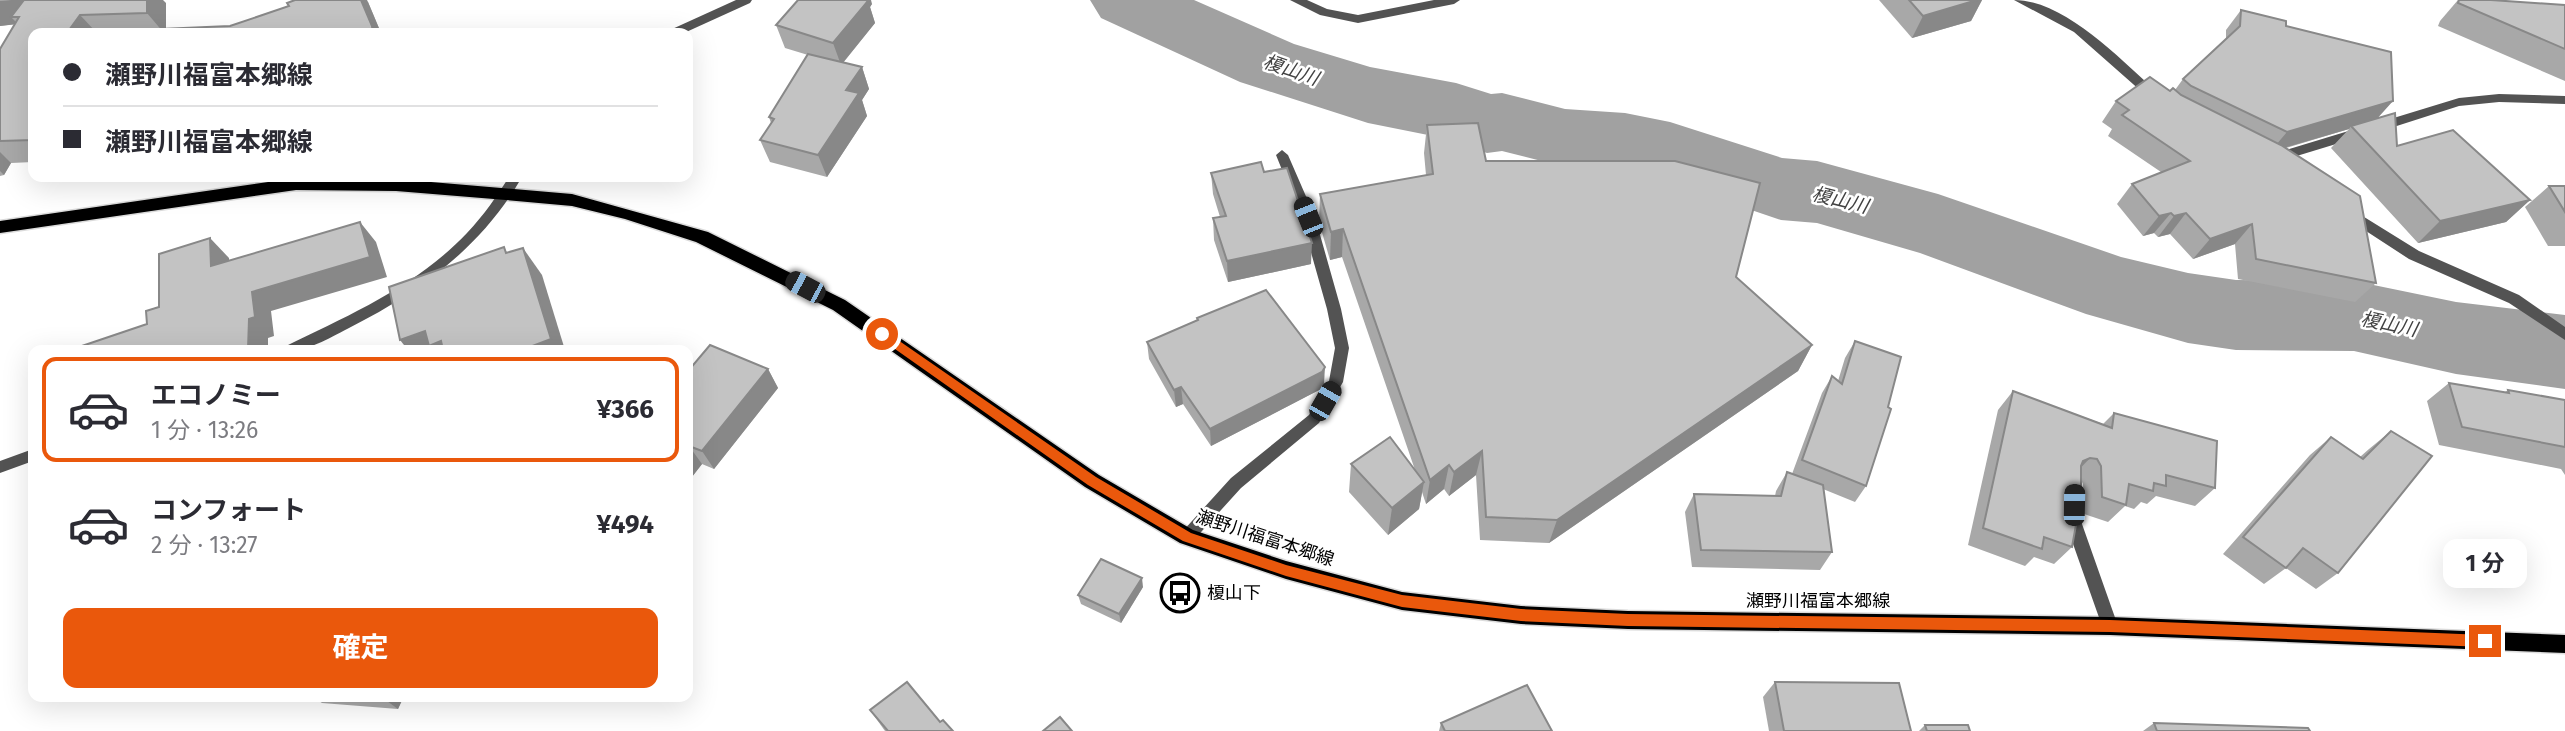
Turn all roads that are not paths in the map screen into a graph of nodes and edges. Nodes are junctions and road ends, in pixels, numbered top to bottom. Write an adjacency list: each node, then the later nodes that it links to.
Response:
1 (746, 0): 5 (street)
2 (1296, 0): 3 (street)
3 (1454, 0)
4 (2020, 0): 7 (street)
5 (685, 28)
6 (2565, 100): 9 (street)
7 (2161, 102)
8 (1282, 155): 19 (street)
9 (2280, 167)
10 (513, 182): 11 (street)
11 (506, 194): 13 (main road, 瀬野川福富本郷線); 15 (street); 19 (main road, 瀬野川福富本郷線)
12 (2336, 204): 14 (street)
13 (0, 227)
14 (2564, 333)
15 (301, 345)
16 (28, 457): 17 (street)
17 (0, 467)
18 (2074, 485): 20 (street)
19 (1187, 537): 20 (main road, 瀬野川福富本郷線)
20 (2110, 626): 21 (main road, 瀬野川福富本郷線)
21 (2565, 644)

